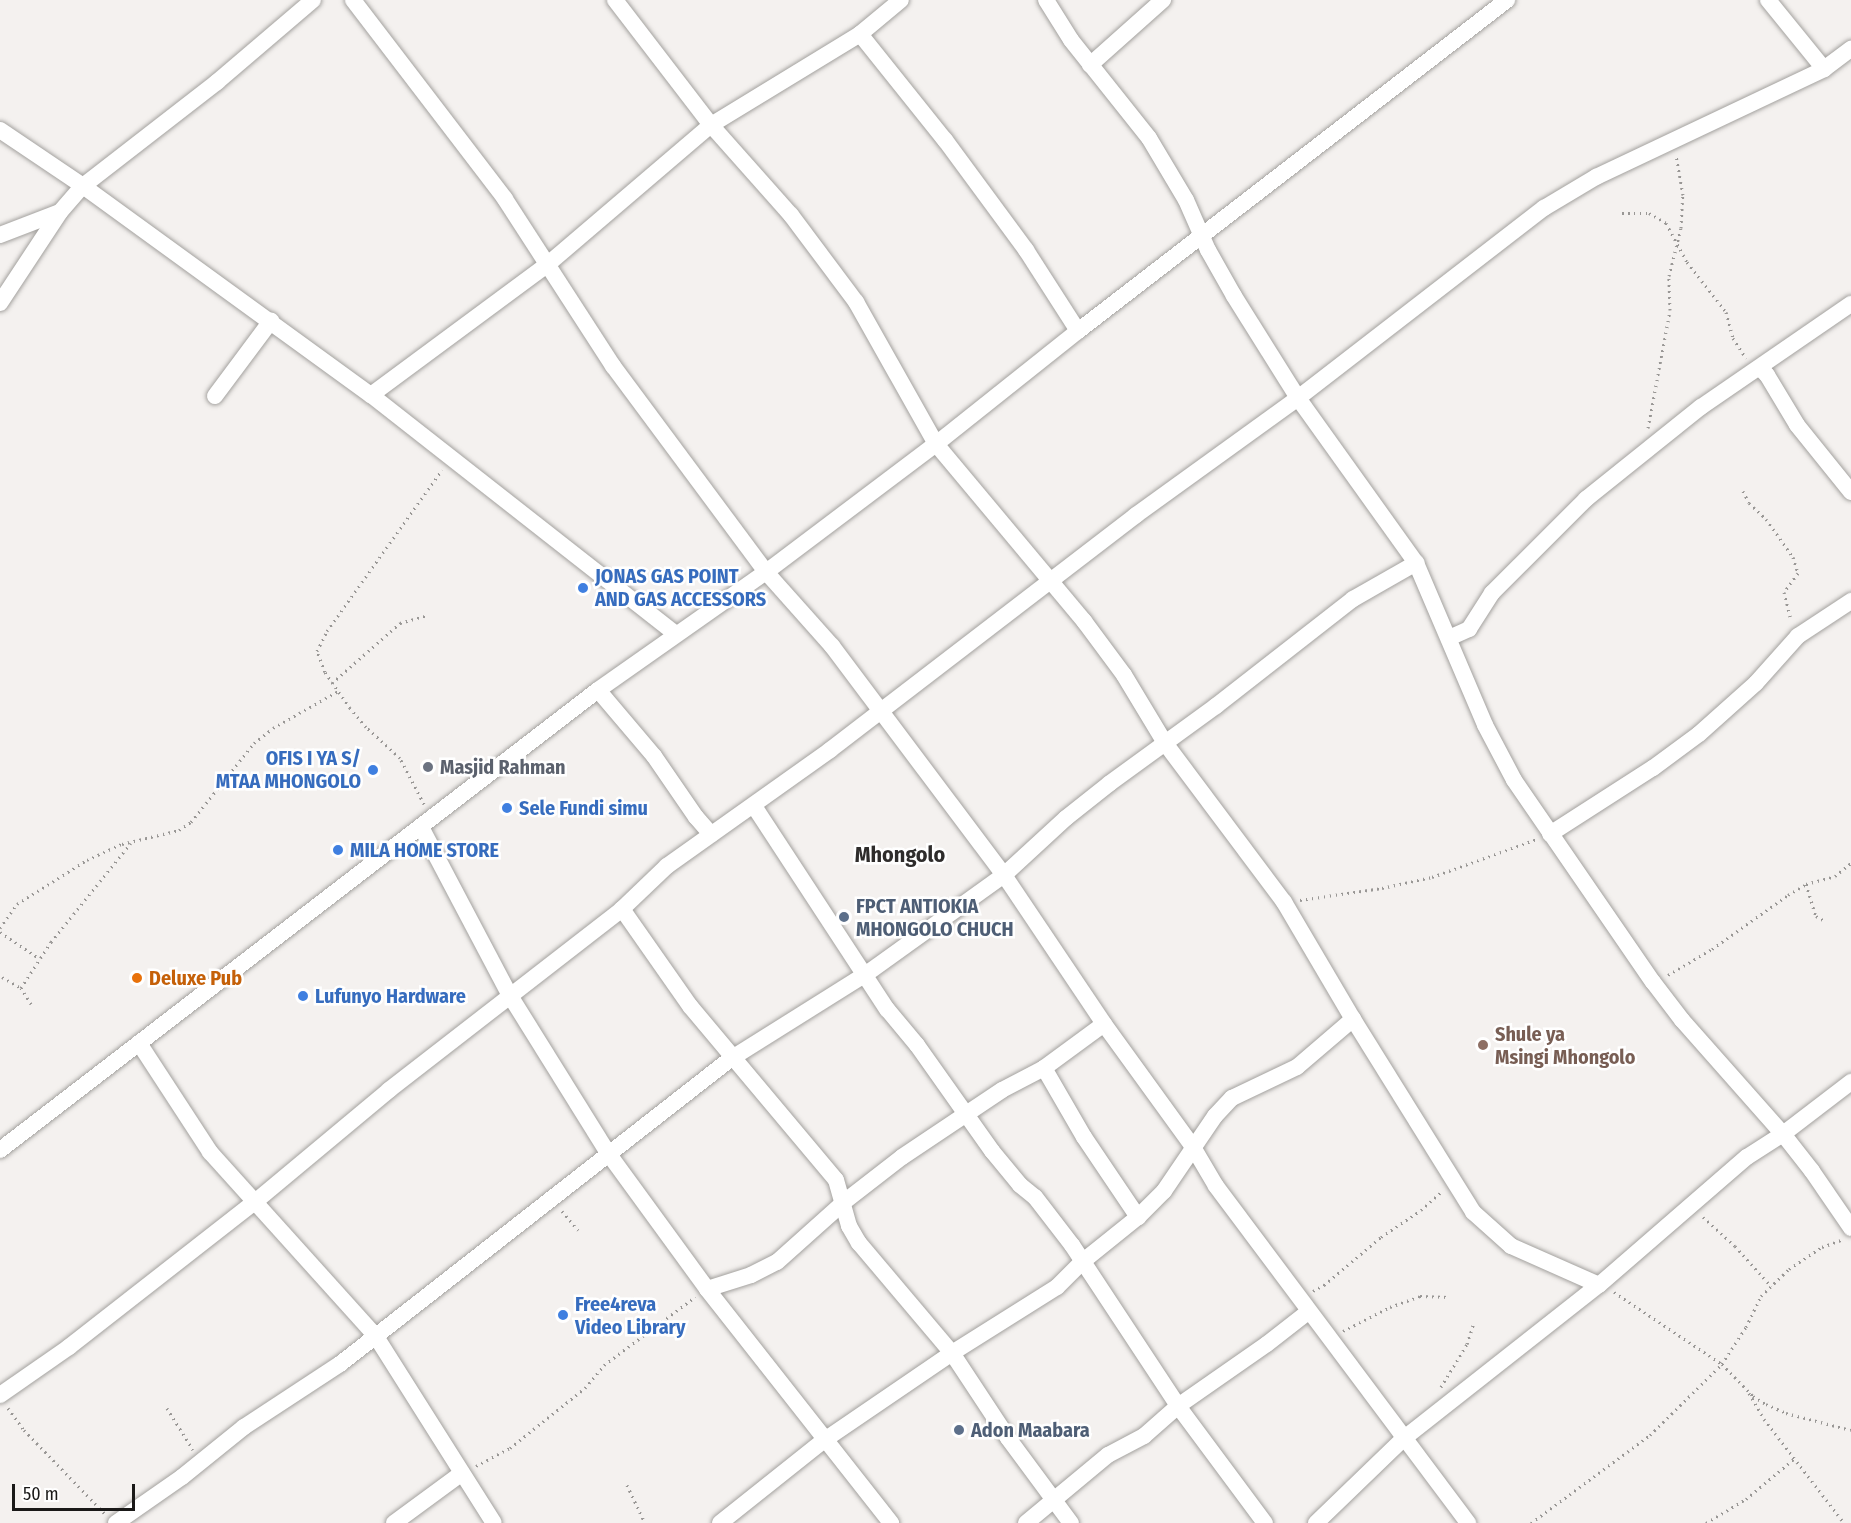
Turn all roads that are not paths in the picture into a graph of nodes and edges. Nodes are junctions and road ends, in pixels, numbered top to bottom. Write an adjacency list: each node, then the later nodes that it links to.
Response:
1 (313, 0): 15 (street)
2 (353, 0): 19 (street)
3 (615, 0): 13 (street)
4 (901, 0): 9 (street)
5 (1046, 0): 11 (street)
6 (1163, 0): 11 (street)
7 (1507, 0): 18 (street)
8 (1768, 0): 12 (street)
9 (860, 34): 13 (street); 23 (street)
10 (1851, 49): 12 (street)
11 (1090, 65): 18 (street)
12 (1824, 69): 27 (street)
13 (711, 125): 19 (street); 28 (street)
14 (0, 130): 15 (street)
15 (83, 186): 16 (street); 22 (street)
16 (60, 212): 17 (street); 20 (street)
17 (0, 235)
18 (1202, 236): 23 (street); 27 (street)
19 (547, 265): 25 (street); 31 (street)
20 (0, 303)
21 (1851, 304): 24 (street)
22 (271, 321): 25 (street); 26 (street)
23 (1078, 331): 28 (street)
24 (1760, 368): 29 (street); 35 (street)
25 (371, 395): 34 (street)
26 (215, 396)
27 (1298, 398): 30 (street); 32 (street)
28 (936, 444): 31 (street); 32 (street)
29 (1851, 492)
30 (1416, 563): 35 (street); 38 (street)
31 (766, 572): 34 (street); 37 (street)
32 (1050, 582): 37 (street); 38 (street)
33 (1851, 601): 42 (street)
34 (676, 634): 36 (street)
35 (1449, 638): 42 (street)
36 (598, 690): 40 (street); 41 (street)
37 (881, 710): 39 (street); 43 (street)
38 (1165, 743): 43 (street); 47 (street)
39 (754, 806): 41 (street); 45 (street)
40 (425, 823): 46 (street); 49 (street)
41 (711, 834): 44 (street)
42 (1550, 834): 54 (street)
43 (1004, 875): 45 (street); 48 (street)
44 (622, 909): 46 (street); 50 (street)
45 (866, 974): 50 (street); 53 (street)
46 (509, 994): 57 (street); 58 (street)
47 (1353, 1019): 55 (street); 63 (street)
48 (1104, 1024): 51 (street); 55 (street)
49 (139, 1043): 56 (street); 58 (street)
50 (732, 1058): 57 (street); 59 (street)
51 (1044, 1068): 53 (street); 60 (street)
52 (1851, 1082): 54 (street)
53 (967, 1115): 59 (street); 62 (street)
54 (1783, 1134): 61 (street); 63 (street)
55 (1193, 1147): 60 (street); 65 (street)
56 (0, 1150)
57 (608, 1153): 64 (street); 66 (street)
58 (256, 1201): 66 (street); 68 (street)
59 (844, 1202): 64 (street); 67 (street)
60 (1138, 1217): 62 (street)
61 (1851, 1228)
62 (1082, 1262): 67 (street); 69 (street)
63 (1599, 1285): 70 (street)
64 (707, 1289): 71 (street)
65 (1303, 1306): 69 (street); 70 (street)
66 (375, 1335): 72 (street); 74 (street)
67 (952, 1353): 71 (street); 73 (street)
68 (3, 1400)
69 (1178, 1406): 73 (street); 81 (street)
70 (1403, 1439): 82 (street); 83 (street)
71 (824, 1441): 77 (street); 78 (street)
72 (462, 1473): 75 (street); 76 (street)
73 (1055, 1501): 79 (street); 80 (street)
74 (111, 1519)
75 (394, 1523)
76 (494, 1523)
77 (720, 1523)
78 (891, 1523)
79 (1026, 1523)
80 (1071, 1523)
81 (1265, 1523)
82 (1316, 1523)
83 (1468, 1523)

